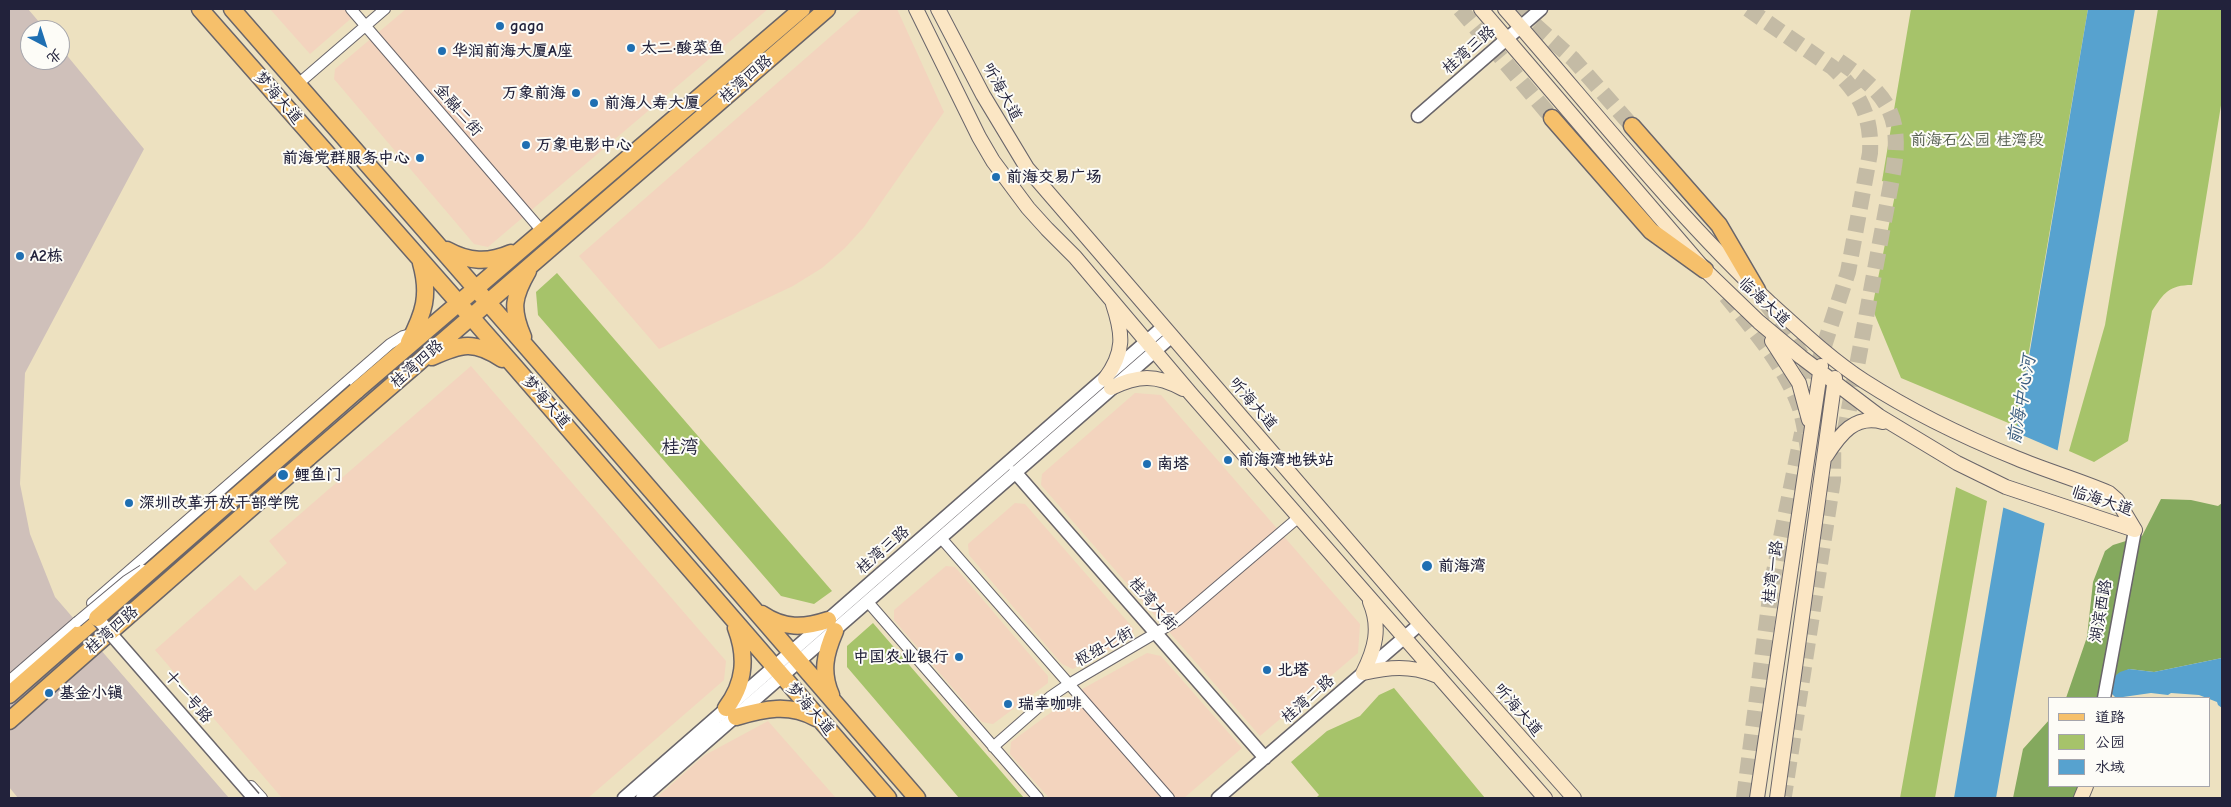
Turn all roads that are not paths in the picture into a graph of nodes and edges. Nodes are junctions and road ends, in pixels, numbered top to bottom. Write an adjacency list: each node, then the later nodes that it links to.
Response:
1 (200, 9): 22 (main road, 梦海大道)
2 (232, 9): 15 (main road, 梦海大道)
3 (350, 9): 12 (street, 金融二街)
4 (385, 9): 12 (street)
5 (802, 9): 19 (main road, 桂湾四路)
6 (827, 9): 23 (main road, 桂湾四路)
7 (916, 9): 27 (main road)
8 (938, 9): 33 (main road, 听海大道)
9 (1481, 9): 14 (main road, 临海大道)
10 (1505, 9): 13 (main road, 临海大道)
11 (1541, 9): 13 (street, 桂湾三路)
12 (365, 26): 15 (street); 19 (street, 金融二街)
13 (1520, 26): 14 (street, 桂湾三路); 26 (main road, 临海大道)
14 (1507, 38): 16 (street, 桂湾三路); 24 (main road, 临海大道)
15 (298, 84): 20 (main road, 梦海大道)
16 (1418, 116)
17 (1552, 118): 24 (main road)
18 (1632, 126): 26 (main road)
19 (542, 231): 21 (main road, 桂湾四路)
20 (436, 243): 21 (main road); 25 (main road, 梦海大道)
21 (520, 249): 25 (main road, 桂湾四路)
22 (419, 258): 28 (main road, 梦海大道); 32 (main road)
23 (532, 264): 29 (main road, 桂湾四路); 34 (main road)
24 (1705, 270): 31 (main road, 临海大道)
25 (475, 288): 28 (main road, 桂湾四路); 29 (main road, 梦海大道)
26 (1757, 290): 36 (main road, 临海大道)
27 (1111, 298): 35 (main road); 41 (main road)
28 (458, 302): 30 (main road, 梦海大道); 32 (main road, 桂湾四路)
29 (488, 302): 30 (main road, 桂湾四路); 34 (main road, 梦海大道)
30 (470, 317): 38 (main road, 桂湾四路); 39 (main road, 梦海大道)
31 (1759, 322): 40 (main road, 临海大道); 45 (main road)
32 (420, 332): 54 (main road, 桂湾四路, bridge); 79 (street)
33 (1167, 332): 35 (street, 桂湾三路); 56 (main road, 听海大道)
34 (526, 346): 53 (main road, 梦海大道)
35 (1151, 346): 41 (street, 桂湾三路); 43 (main road)
36 (1824, 350): 37 (main road, 临海大道); 40 (main road, 桂湾一路)
37 (1838, 362): 42 (main road); 49 (main road, 临海大道)
38 (416, 364): 39 (main road); 59 (main road, 桂湾四路, bridge)
39 (515, 367): 55 (main road, 梦海大道)
40 (1820, 372): 42 (main road, 临海大道); 45 (main road, 桂湾一路)
41 (1108, 384): 43 (main road); 47 (street, 桂湾三路); 58 (street, 桂湾三路)
42 (1834, 384): 44 (main road, 临海大道); 46 (main road)
43 (1190, 394): 48 (main road)
44 (1889, 423): 46 (main road); 49 (main road, 临海大道)
45 (1812, 429): 89 (main road, 桂湾一路)
46 (1824, 458): 90 (main road)
47 (1015, 472): 50 (street, 桂湾三路); 60 (street, 桂湾大街)
48 (1299, 517): 51 (main road); 60 (street, 枢纽七街)
49 (2134, 530): 70 (street, 湖滨西路)
50 (941, 538): 52 (street, 桂湾三路); 68 (street)
51 (1365, 593): 61 (main road); 65 (main road)
52 (868, 602): 58 (street, 桂湾三路); 76 (street)
53 (750, 605): 58 (main road); 62 (main road, 梦海大道)
54 (94, 614): 57 (main road, 桂湾四路); 59 (street, 十一号路, bridge)
55 (733, 619): 64 (main road, 梦海大道); 72 (main road)
56 (1420, 624): 61 (street, 桂湾二路); 88 (main road, 听海大道)
57 (80, 626): 67 (street); 69 (main road, 桂湾四路)
58 (831, 626): 62 (street, 桂湾三路); 71 (main road)
59 (110, 632): 63 (main road, 桂湾四路); 78 (street, 十一号路, bridge)
60 (1158, 634): 68 (street, 枢纽七街); 77 (street, 桂湾大街)
61 (1404, 637): 65 (street, 桂湾二路); 66 (main road)
62 (795, 657): 64 (street, 桂湾三路); 71 (main road, 梦海大道)
63 (73, 665): 73 (main road, 桂湾四路); 75 (street)
64 (778, 672): 72 (street, 桂湾三路); 74 (main road, 梦海大道)
65 (1363, 673): 66 (main road); 77 (street, 桂湾二路)
66 (1438, 676): 87 (main road)
67 (9, 680)
68 (1070, 684): 76 (street, 枢纽七街); 85 (street)
69 (9, 695)
70 (2104, 697)
71 (838, 708): 83 (main road, 梦海大道)
72 (731, 713): 74 (main road); 80 (street, 桂湾三路); 81 (street, 桂湾三路)
73 (9, 720)
74 (822, 722): 82 (main road, 梦海大道)
75 (9, 731)
76 (993, 747): 84 (street)
77 (1266, 758): 86 (street, 桂湾二路)
78 (254, 798)
79 (262, 798)
80 (624, 798)
81 (642, 798)
82 (888, 798)
83 (917, 798)
84 (1038, 798)
85 (1170, 798)
86 (1218, 798)
87 (1545, 798)
88 (1574, 798)
89 (1757, 798)
90 (1777, 798)

